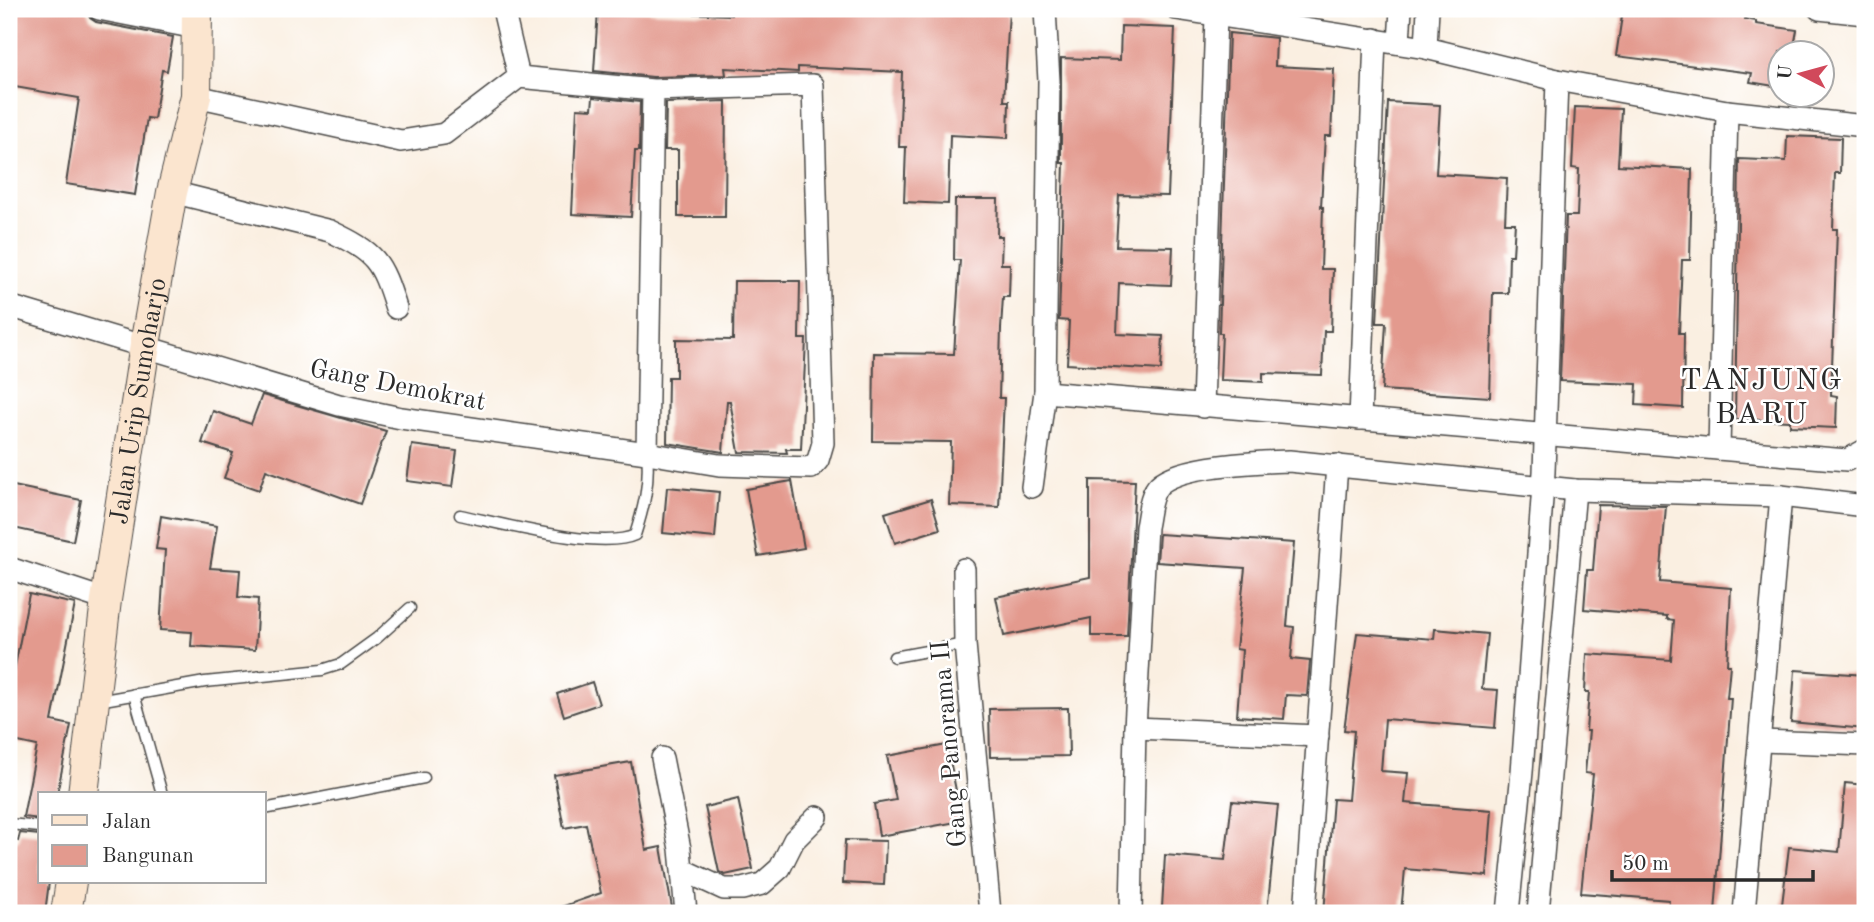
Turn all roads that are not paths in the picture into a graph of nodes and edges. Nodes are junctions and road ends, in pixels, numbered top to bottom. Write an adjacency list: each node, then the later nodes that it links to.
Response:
1 (99, 9): 10 (street)
2 (503, 9): 14 (street)
3 (1045, 9): 24 (street)
4 (1176, 9): 9 (street)
5 (1401, 9): 12 (street)
6 (1428, 9): 13 (street)
7 (1819, 9): 8 (street)
8 (1865, 14)
9 (1216, 16): 11 (street); 25 (street)
10 (196, 18): 17 (main road, Jalan Urip Sumoharjo)
11 (1375, 39): 12 (street); 26 (street)
12 (1399, 43): 13 (street)
13 (1426, 48): 15 (street)
14 (519, 77): 16 (street); 17 (street)
15 (1557, 80): 18 (street); 27 (street)
16 (653, 90): 30 (street); 30 (street, Gang Demokrat)
17 (196, 96): 20 (main road, Jalan Urip Sumoharjo)
18 (1727, 111): 19 (street); 28 (street)
19 (1865, 126)
20 (172, 192): 22 (street); 23 (main road, Jalan Urip Sumoharjo)
21 (9, 306): 23 (street, Gang Demokrat)
22 (396, 308)
23 (145, 345): 30 (street, Gang Demokrat); 40 (main road, Jalan Urip Sumoharjo)
24 (1045, 392): 25 (street); 33 (street)
25 (1203, 407): 26 (street)
26 (1360, 419): 27 (street)
27 (1545, 439): 28 (street); 32 (street)
28 (1719, 449): 29 (street)
29 (1865, 450)
30 (647, 453): 37 (lane)
31 (1337, 465): 32 (street); 46 (street); 47 (street)
32 (1543, 479): 34 (street); 65 (street)
33 (1032, 487)
34 (1575, 489): 35 (street); 66 (street)
35 (1781, 496): 36 (street); 48 (street)
36 (1865, 506)
37 (460, 514)
38 (9, 568): 40 (street)
39 (964, 569): 42 (street, Gang Panorama II)
40 (106, 600): 45 (main road, Jalan Urip Sumoharjo)
41 (410, 608): 44 (lane)
42 (965, 644): 43 (lane); 62 (street, Gang Panorama II)
43 (894, 656)
44 (134, 694): 45 (lane); 53 (lane)
45 (95, 701): 52 (main road, Jalan Urip Sumoharjo)
46 (1135, 728): 47 (street); 63 (street)
47 (1318, 736): 64 (street)
48 (1761, 741): 49 (street); 67 (street)
49 (1865, 745)
50 (662, 758): 58 (street)
51 (424, 778): 54 (lane)
52 (83, 792)
53 (161, 792)
54 (266, 809)
55 (817, 817): 58 (street)
56 (9, 824): 57 (lane)
57 (38, 827)
58 (683, 870): 61 (street)
59 (71, 884): 60 (main road)
60 (66, 913)
61 (686, 913)
62 (990, 913)
63 (1131, 913)
64 (1305, 913)
65 (1508, 913)
66 (1538, 913)
67 (1744, 913)

